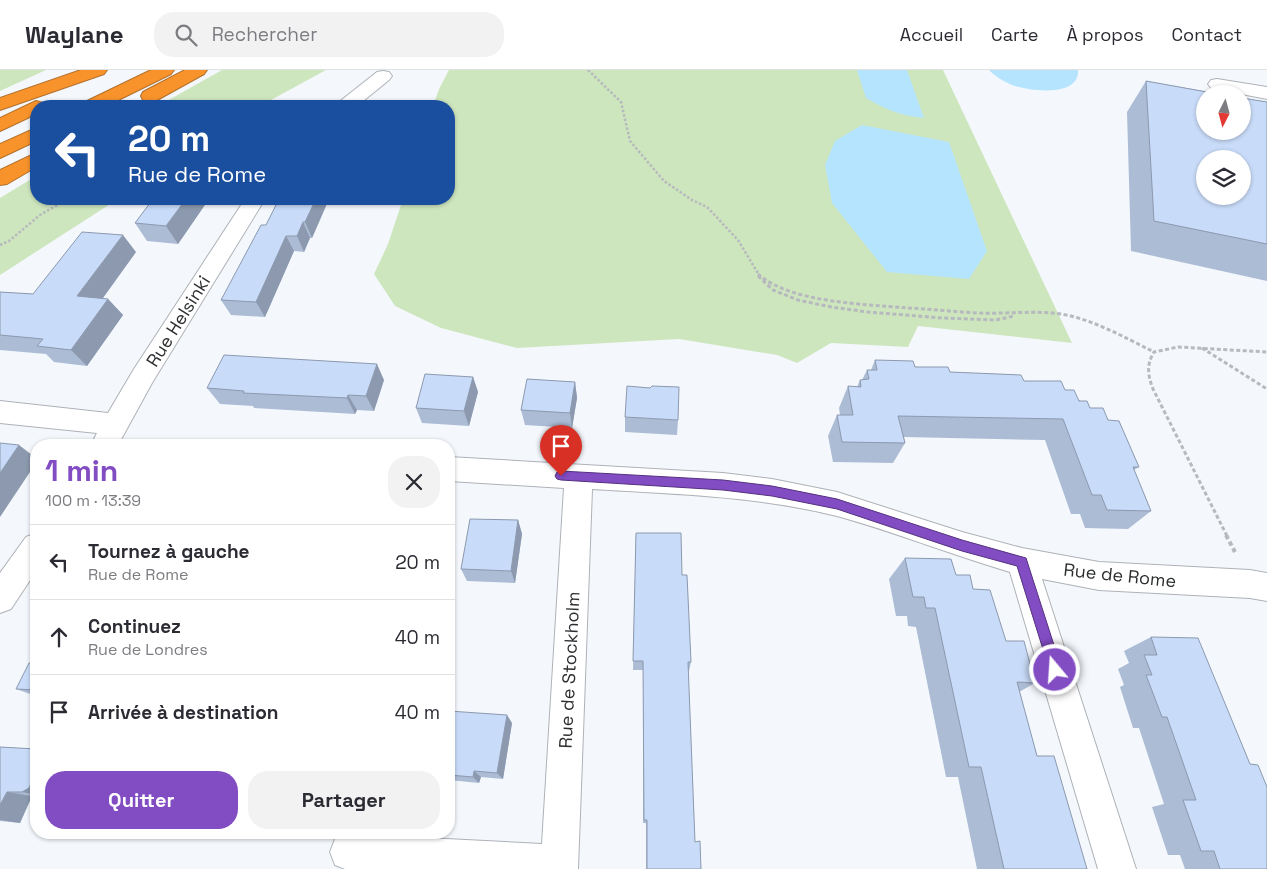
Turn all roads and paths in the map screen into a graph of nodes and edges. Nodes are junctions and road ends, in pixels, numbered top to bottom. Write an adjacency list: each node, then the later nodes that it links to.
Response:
1 (98, 70): 13 (highway)
2 (113, 70): 9 (highway)
3 (165, 70): 10 (highway)
4 (198, 70): 11 (highway)
5 (588, 70): 23 (path)
6 (383, 76): 12 (street)
7 (1217, 84): 8 (street)
8 (1267, 93)
9 (51, 100)
10 (104, 100)
11 (142, 100)
12 (353, 100)
13 (0, 104)
14 (30, 110): 15 (highway)
15 (0, 124)
16 (30, 137): 17 (highway)
17 (0, 152)
18 (30, 162): 19 (highway)
19 (0, 180)
20 (58, 205): 22 (path)
21 (251, 205): 30 (street, Rue Helsinki)
22 (0, 245)
23 (757, 273): 24 (path); 24 (path)
24 (1020, 314): 26 (path)
25 (1201, 348): 26 (path); 27 (path); 28 (path)
26 (1154, 352): 35 (path)
27 (1267, 352)
28 (1267, 389)
29 (0, 412): 30 (street)
30 (110, 435)
31 (455, 469): 32 (street, Rue de Rome)
32 (579, 476): 34 (street, Rue de Rome); 38 (street, Rue de Stockholm)
33 (30, 555): 36 (street)
34 (1022, 562): 35 (street, Rue de Rome); 39 (street)
35 (1259, 585)
36 (0, 599)
37 (348, 852): 38 (street, Rue de Stockholm)
38 (559, 866)
39 (1117, 869)

